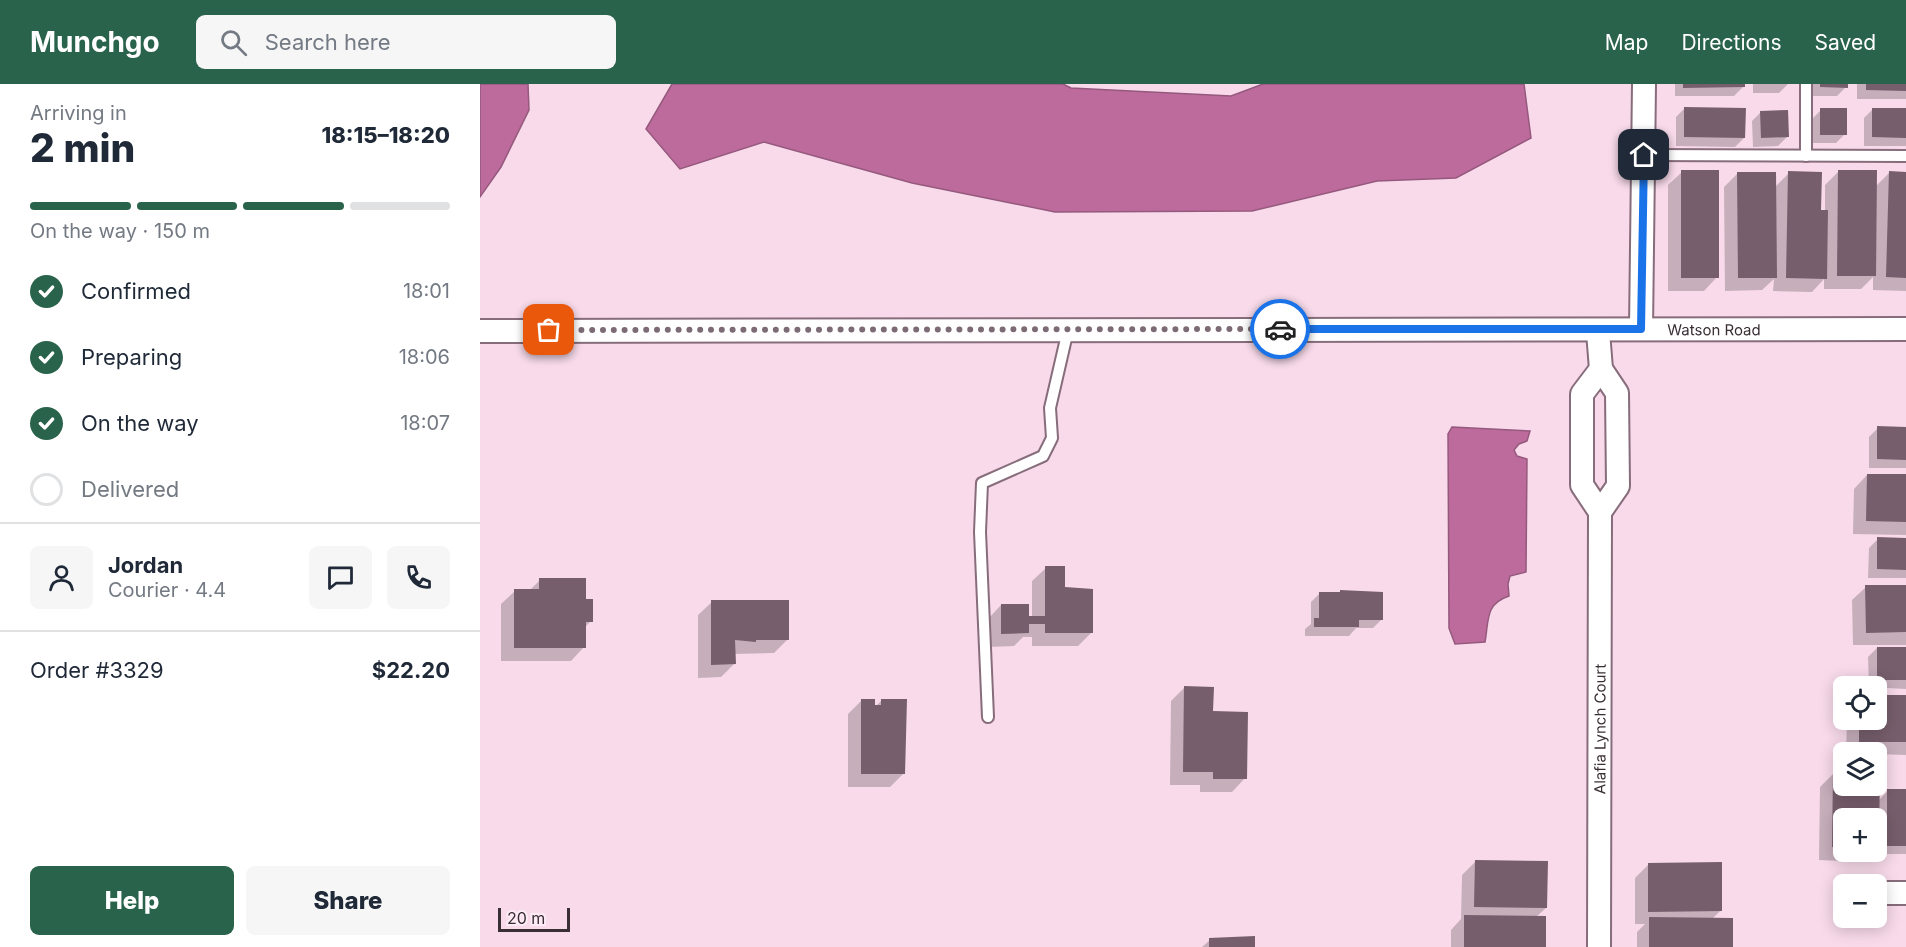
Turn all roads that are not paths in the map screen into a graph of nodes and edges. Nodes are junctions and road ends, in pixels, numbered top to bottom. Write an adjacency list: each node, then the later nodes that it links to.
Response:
1 (1644, 84): 3 (street)
2 (1806, 84): 4 (lane)
3 (1644, 155): 4 (lane); 6 (street)
4 (1806, 156): 5 (lane)
5 (1906, 156)
6 (1641, 329): 7 (street, Watson Road); 8 (street, Watson Road)
7 (1906, 329)
8 (1068, 330): 9 (street, Watson Road); 13 (lane)
9 (480, 331)
10 (1598, 332): 11 (street)
11 (1601, 369): 12 (street); 12 (street)
12 (1600, 512): 16 (street, Alafia Lynch Court)
13 (987, 717)
14 (1887, 893): 15 (street)
15 (1906, 893)
16 (1599, 947)

